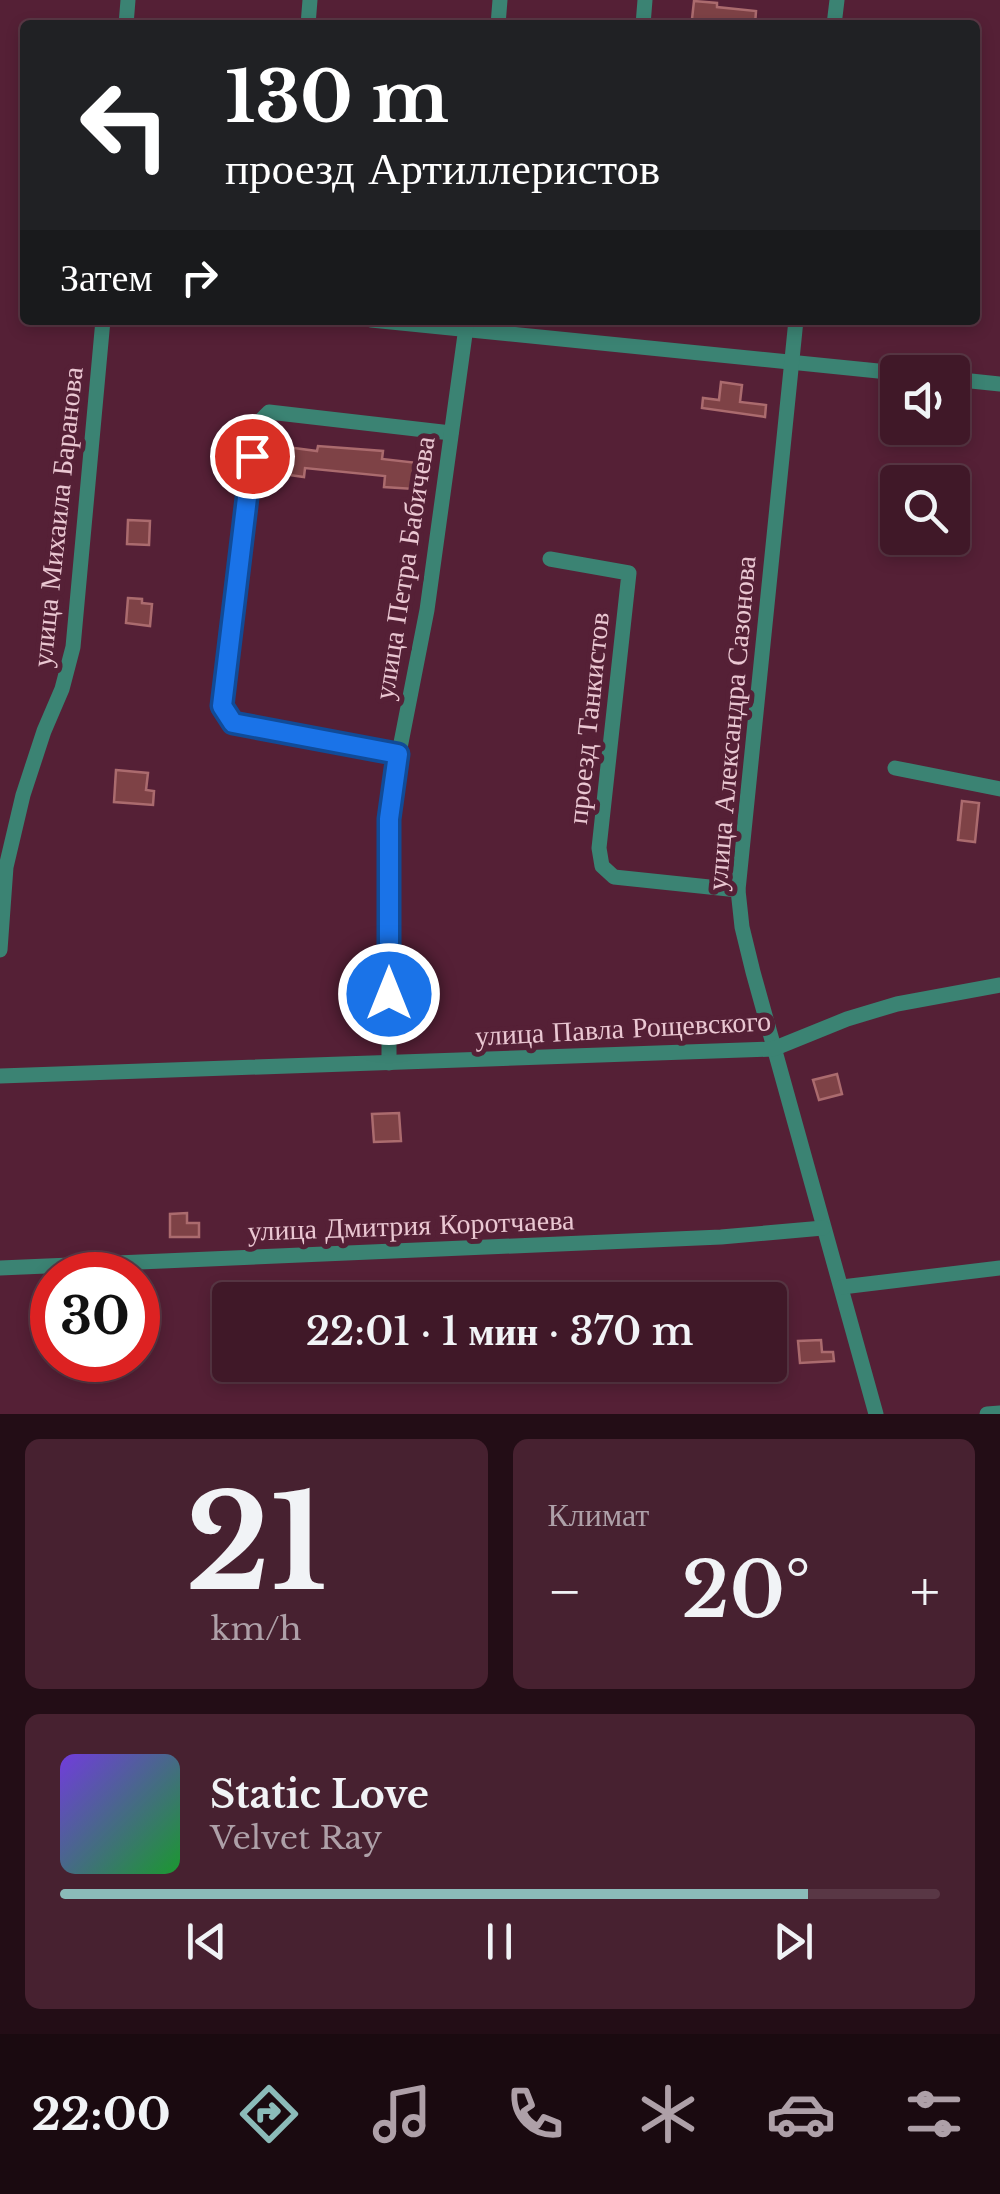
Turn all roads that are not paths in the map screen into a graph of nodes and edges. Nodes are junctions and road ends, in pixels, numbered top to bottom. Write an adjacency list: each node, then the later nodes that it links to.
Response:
1 (103, 325): 14 (street, улица Михаила Баранова)
2 (466, 325): 4 (street); 8 (street, улица Петра Бабичева)
3 (795, 325): 4 (street, улица Александра Сазонова)
4 (791, 362): 5 (street); 13 (street, улица Александра Сазонова)
5 (880, 371)
6 (970, 381): 7 (street)
7 (1000, 384)
8 (451, 433): 10 (street, улица Петра Бабичева); 10 (street)
9 (550, 559): 13 (street, проезд Танкистов)
10 (398, 754): 17 (street, улица Петра Бабичева)
11 (895, 768): 12 (street)
12 (1000, 789)
13 (738, 890): 16 (street, улица Александра Сазонова)
14 (0, 950)
15 (999, 980): 16 (street, улица Павла Рощевского)
16 (773, 1050): 17 (street, улица Павла Рощевского); 19 (street, улица Александра Сазонова)
17 (389, 1063): 18 (street, улица Павла Рощевского)
18 (0, 1076)
19 (823, 1228): 20 (street, улица Дмитрия Коротчаева); 22 (street, улица Александра Сазонова)
20 (0, 1268)
21 (1000, 1268): 22 (street)
22 (842, 1287): 24 (street, улица Александра Сазонова)
23 (1000, 1412): 25 (street)
24 (876, 1414)
25 (988, 1414)

